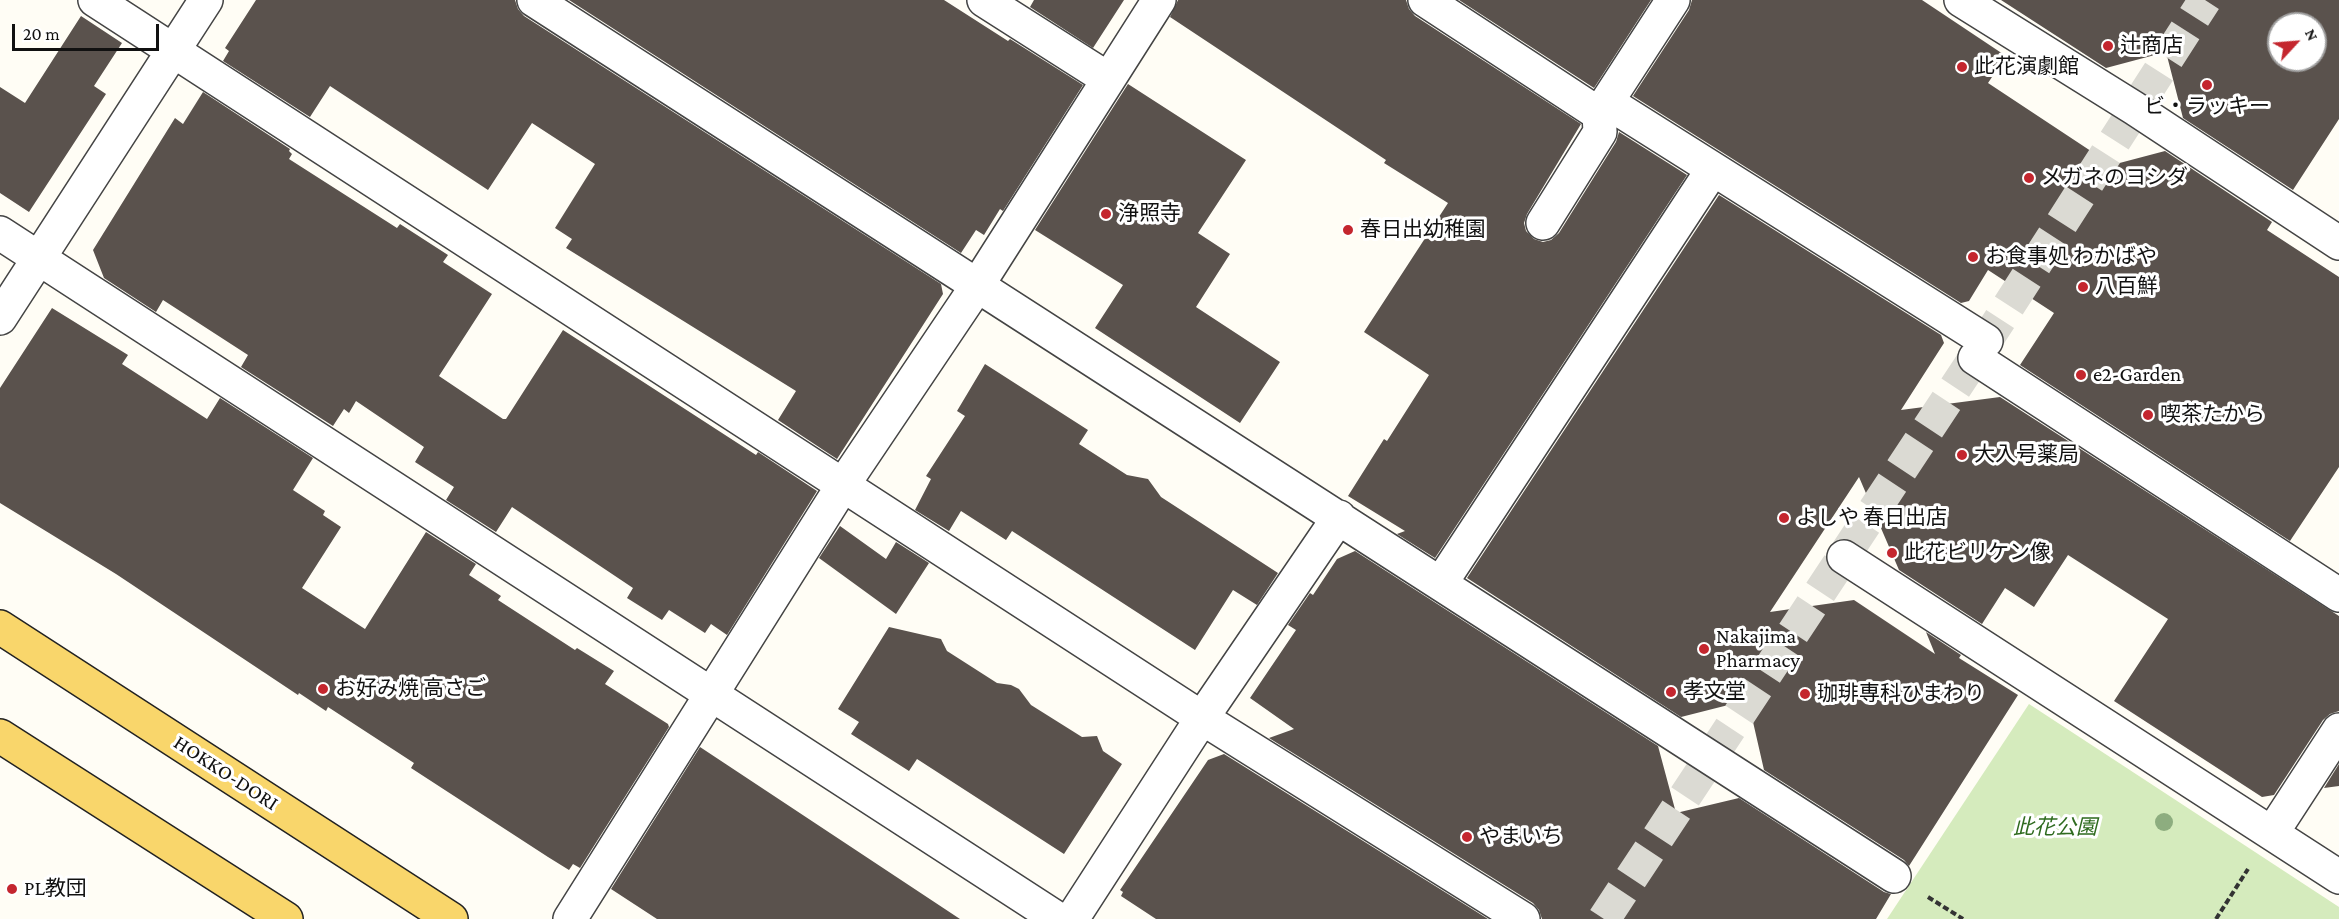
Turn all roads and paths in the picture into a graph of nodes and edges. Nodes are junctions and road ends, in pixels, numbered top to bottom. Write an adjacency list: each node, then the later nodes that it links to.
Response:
1 (95, 0): 9 (street)
2 (206, 0): 9 (street)
3 (534, 0): 17 (street)
4 (984, 0): 10 (street)
5 (1159, 0): 10 (street)
6 (1425, 0): 11 (street)
7 (1673, 0): 11 (street)
8 (1961, 0): 15 (street)
9 (174, 50): 16 (street); 19 (street)
10 (1108, 79): 17 (street)
11 (1603, 108): 12 (street); 13 (street)
12 (1713, 169): 22 (street); 23 (street)
13 (1543, 223)
14 (0, 233): 16 (street)
15 (2339, 243)
16 (39, 258): 18 (street); 25 (street)
17 (977, 286): 19 (street); 20 (street)
18 (0, 318)
19 (843, 485): 25 (street); 26 (street)
20 (1339, 517): 22 (street); 26 (street)
21 (1844, 557): 29 (street)
22 (1441, 583): 31 (street)
23 (2339, 595)
24 (0, 627): 34 (main road, HOKKO-DORI)
25 (713, 694): 35 (street); 36 (street)
26 (1202, 718): 37 (street); 38 (street)
27 (2339, 730): 29 (street)
28 (0, 736): 33 (main road)
29 (2272, 833): 32 (street)
30 (2252, 863): 39 (path)
31 (1894, 876)
32 (2339, 877)
33 (286, 919)
34 (451, 919)
35 (570, 919)
36 (1058, 919)
37 (1072, 919)
38 (1523, 919)
39 (2216, 919)

